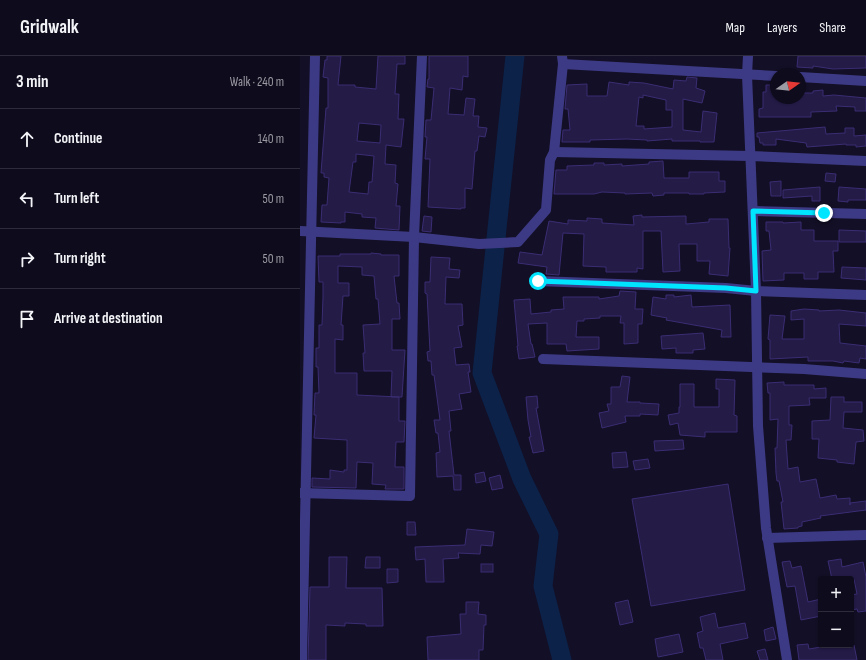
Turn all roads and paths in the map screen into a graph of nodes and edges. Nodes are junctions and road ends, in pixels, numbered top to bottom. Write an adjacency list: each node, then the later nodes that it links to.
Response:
1 (315, 56): 15 (street)
2 (422, 56): 16 (street)
3 (748, 56): 5 (street)
4 (562, 60): 5 (street); 9 (street)
5 (747, 75): 6 (street); 10 (street)
6 (770, 76)
7 (806, 77): 8 (street)
8 (866, 81)
9 (554, 152): 10 (street); 16 (street)
10 (750, 156): 11 (street); 12 (street)
11 (866, 160)
12 (753, 211): 13 (street); 18 (street)
13 (866, 214)
14 (300, 231): 15 (street)
15 (311, 232): 16 (street); 23 (street)
16 (414, 237): 23 (street)
17 (538, 281): 18 (street)
18 (756, 291): 19 (street); 21 (street)
19 (866, 295)
20 (543, 359): 21 (street)
21 (756, 368): 22 (street); 25 (street)
22 (866, 374)
23 (303, 493): 26 (street)
24 (866, 535): 25 (street)
25 (767, 538): 27 (street)
26 (302, 660)
27 (787, 660)

